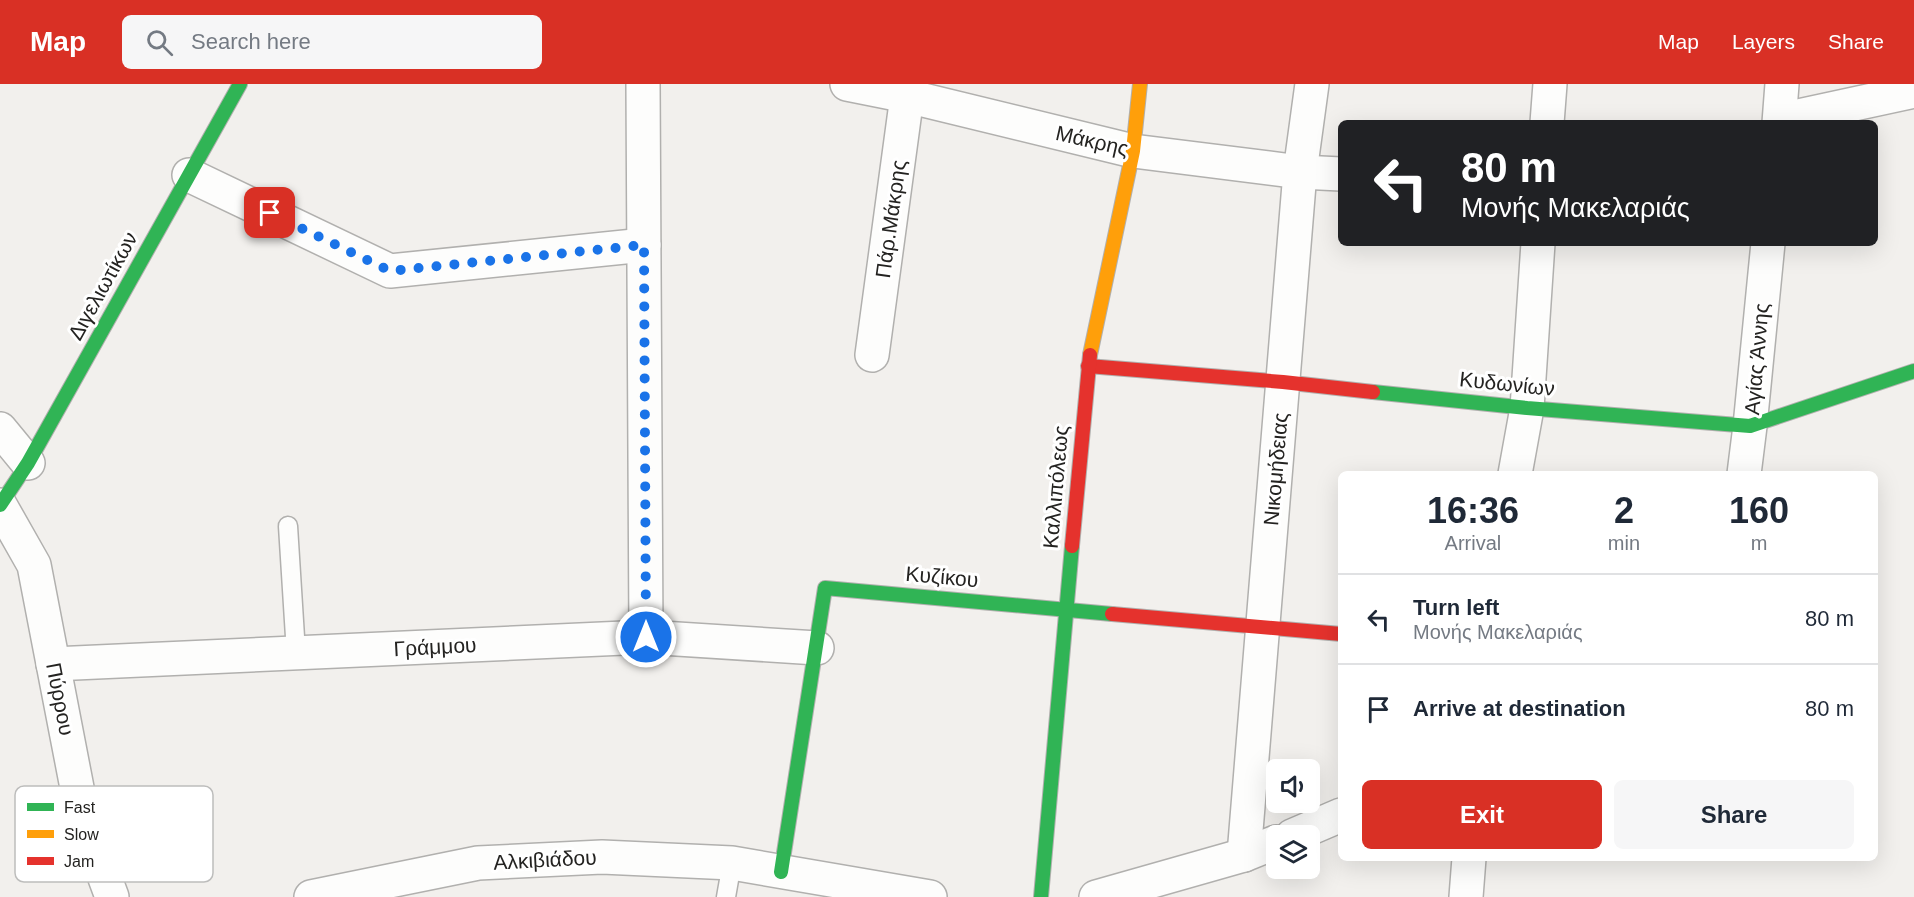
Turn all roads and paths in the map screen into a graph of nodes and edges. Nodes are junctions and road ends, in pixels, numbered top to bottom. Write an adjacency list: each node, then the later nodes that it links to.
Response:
1 (240, 84): 16 (street, Διγελιωτίκων)
2 (643, 84): 17 (street)
3 (847, 84): 8 (street, Μάκρης)
4 (1140, 84): 13 (street, Καλλιπόλεως)
5 (1312, 84): 14 (street, Νικομήδειας)
6 (1550, 84): 10 (street)
7 (1782, 84): 11 (street)
8 (906, 90): 13 (street, Μάκρης); 20 (street, Πάρ.Μάκρης)
9 (1914, 91): 12 (street)
10 (1547, 120)
11 (1780, 120)
12 (1789, 120)
13 (1133, 151): 14 (street, Μάκρης); 21 (street, Καλλιπόλεως)
14 (1300, 172): 15 (street, Μάκρης); 23 (street, Νικομήδειας)
15 (1338, 174)
16 (189, 175): 17 (street); 27 (street, Διγελιωτίκων)
17 (644, 245): 35 (street)
18 (1538, 246): 24 (street)
19 (1768, 246): 25 (street, Αγίας Άννης)
20 (872, 355)
21 (1088, 366): 23 (street, Κυδωνίων); 32 (street, Καλλιπόλεως)
22 (1914, 371): 25 (street, Κυδωνίων)
23 (1283, 382): 24 (street, Κυδωνίων); 33 (street, Νικομήδειας)
24 (1527, 408): 25 (street, Κυδωνίων); 28 (street)
25 (1750, 426): 29 (street, Αγίας Άννης)
26 (0, 429): 27 (street)
27 (28, 463): 30 (street, Διγελιωτίκων)
28 (1516, 471)
29 (1744, 471)
30 (0, 505): 38 (street, Πύρρου)
31 (288, 526): 37 (lane)
32 (1066, 610): 33 (street, Κυζίκου); 36 (street, Κυζίκου); 52 (street, Καλλιπόλεως)
33 (1263, 627): 34 (street, Κυζίκου); 43 (street, Νικομήδειας)
34 (1338, 634)
35 (646, 637): 36 (street, Γράμμου); 37 (street, Γράμμου)
36 (817, 648): 46 (street, Κυζίκου)
37 (296, 653): 38 (street, Γράμμου)
38 (53, 664): 39 (street, Πύρρου)
39 (77, 786)
40 (1338, 816): 41 (street)
41 (1318, 825)
42 (1266, 846): 43 (street)
43 (1244, 855): 53 (street)
44 (1469, 861): 54 (street)
45 (732, 863): 46 (street, Αλκιβιάδου); 49 (street, Αλκιβιάδου); 50 (lane)
46 (782, 872): 51 (street, Αλκιβιάδου)
47 (106, 882): 48 (street, Πύρρου)
48 (112, 897)
49 (311, 897)
50 (726, 897)
51 (930, 897)
52 (1041, 897)
53 (1096, 897)
54 (1466, 897)

